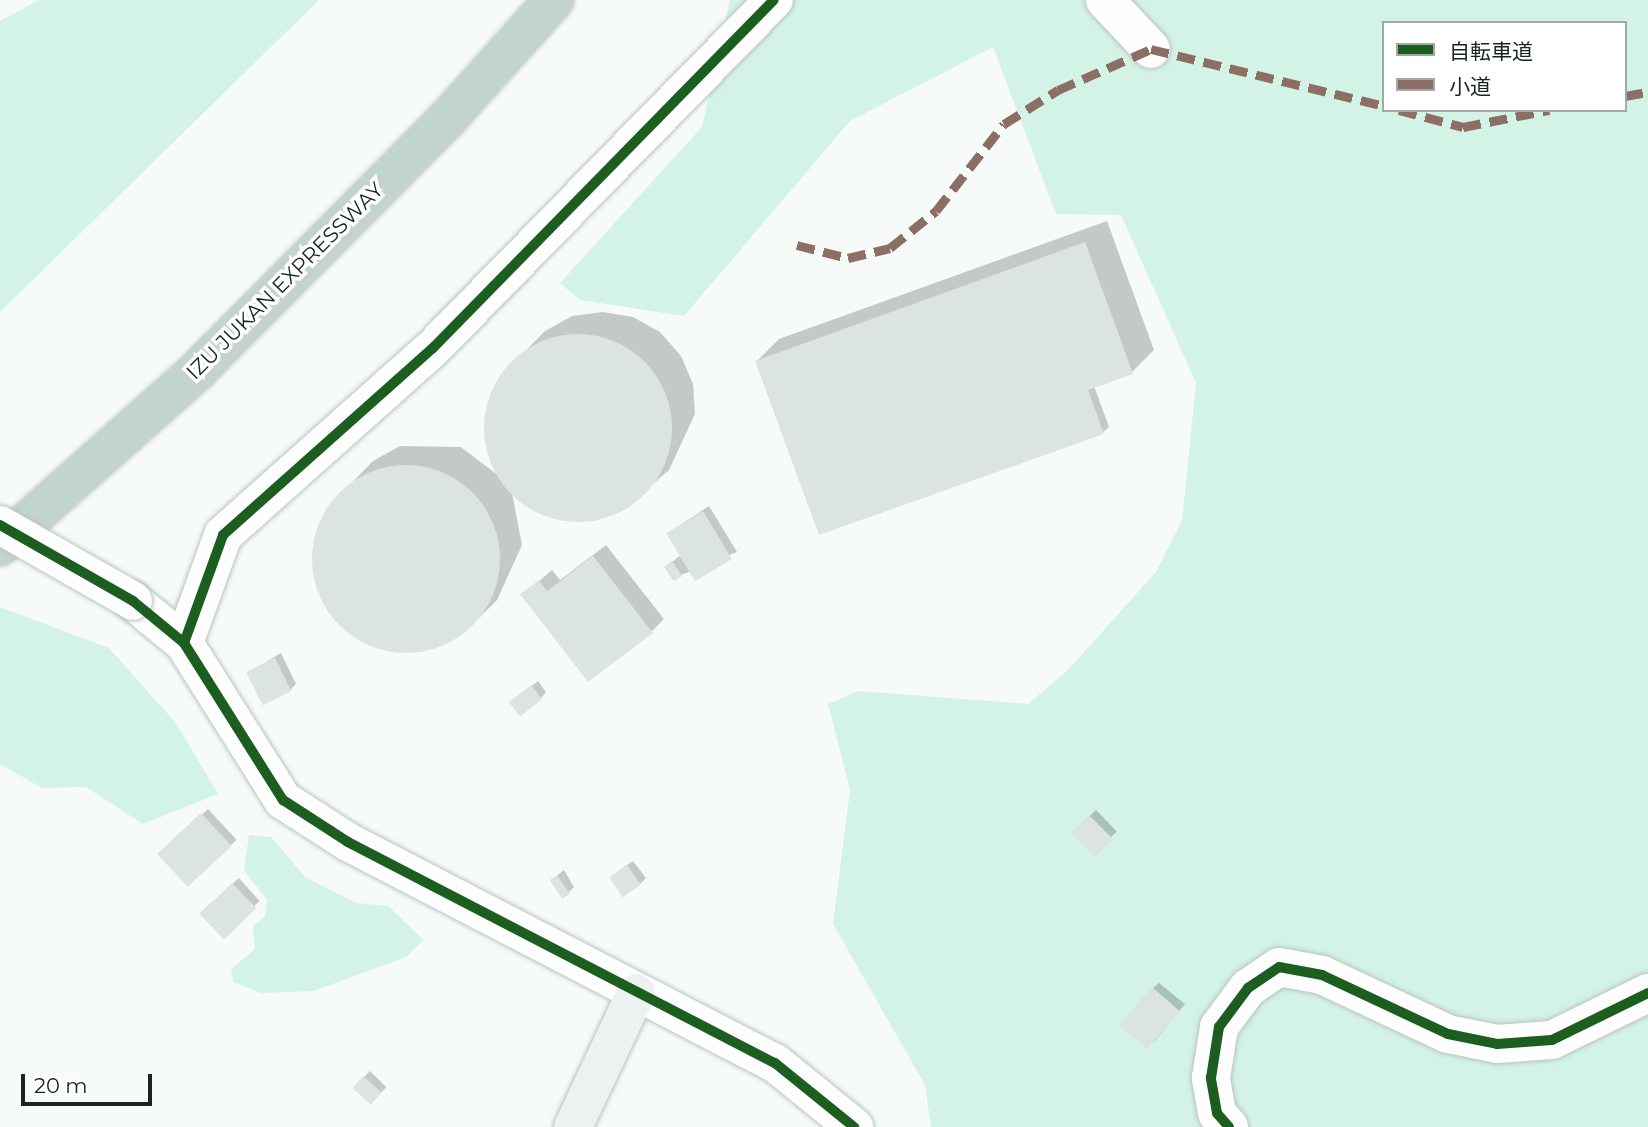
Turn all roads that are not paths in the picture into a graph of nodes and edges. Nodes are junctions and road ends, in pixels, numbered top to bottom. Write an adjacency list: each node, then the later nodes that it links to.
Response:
1 (554, 0): 6 (highway, IZU JUKAN EXPRESSWAY)
2 (774, 0): 7 (street)
3 (1105, 0): 4 (street)
4 (1151, 49)
5 (0, 525): 7 (street, bridge)
6 (0, 546)
7 (184, 643): 8 (street)
8 (636, 993): 10 (street); 11 (street)
9 (1648, 993): 12 (street)
10 (573, 1127)
11 (854, 1127)
12 (1229, 1127)

